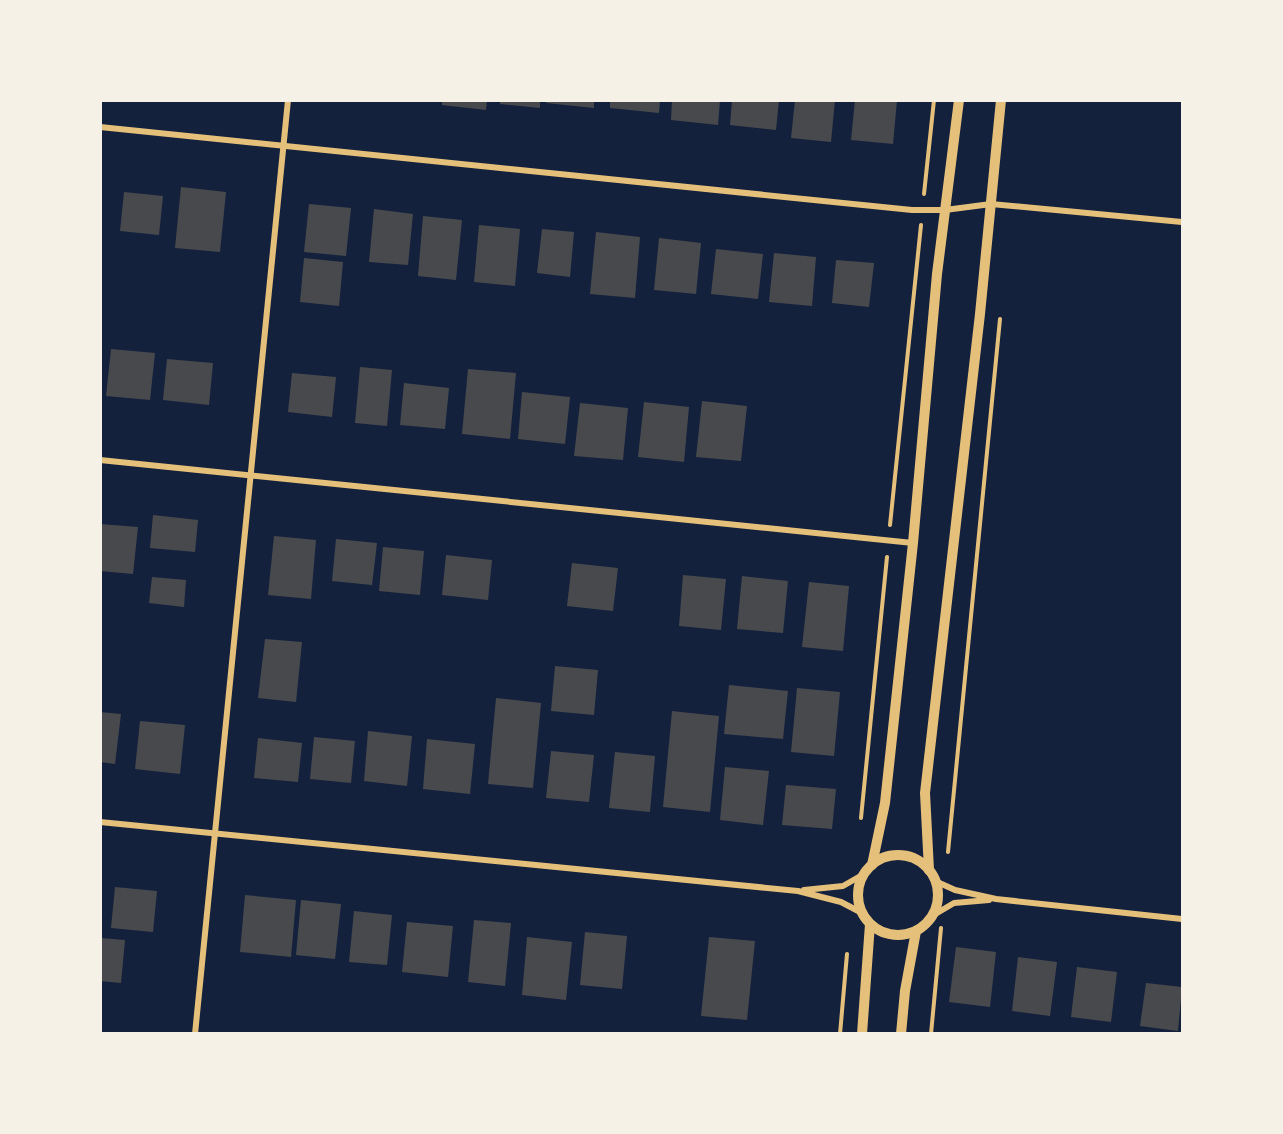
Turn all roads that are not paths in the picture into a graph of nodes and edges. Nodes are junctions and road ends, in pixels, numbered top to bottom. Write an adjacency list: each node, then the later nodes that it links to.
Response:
1 (288, 100): 5 (street)
2 (959, 100): 7 (street)
3 (1001, 100): 6 (street)
4 (100, 128): 5 (street)
5 (283, 146): 7 (street); 10 (street)
6 (991, 204): 7 (street); 8 (street); 15 (street)
7 (945, 210): 11 (street)
8 (1182, 222)
9 (100, 460): 10 (street)
10 (250, 476): 11 (street); 13 (street)
11 (913, 543): 14 (street)
12 (100, 822): 13 (street)
13 (214, 834): 18 (street); 25 (street)
14 (872, 865): 15 (street); 16 (street)
15 (929, 870): 17 (street)
16 (864, 874): 18 (street); 20 (street)
17 (940, 883): 19 (street); 21 (street)
18 (798, 891): 20 (street)
19 (996, 899): 21 (street); 22 (street)
20 (862, 913): 23 (street)
21 (932, 916): 24 (street)
22 (1182, 919)
23 (870, 924): 24 (street); 26 (street)
24 (916, 931): 27 (street)
25 (195, 1034)
26 (862, 1034)
27 (901, 1034)

